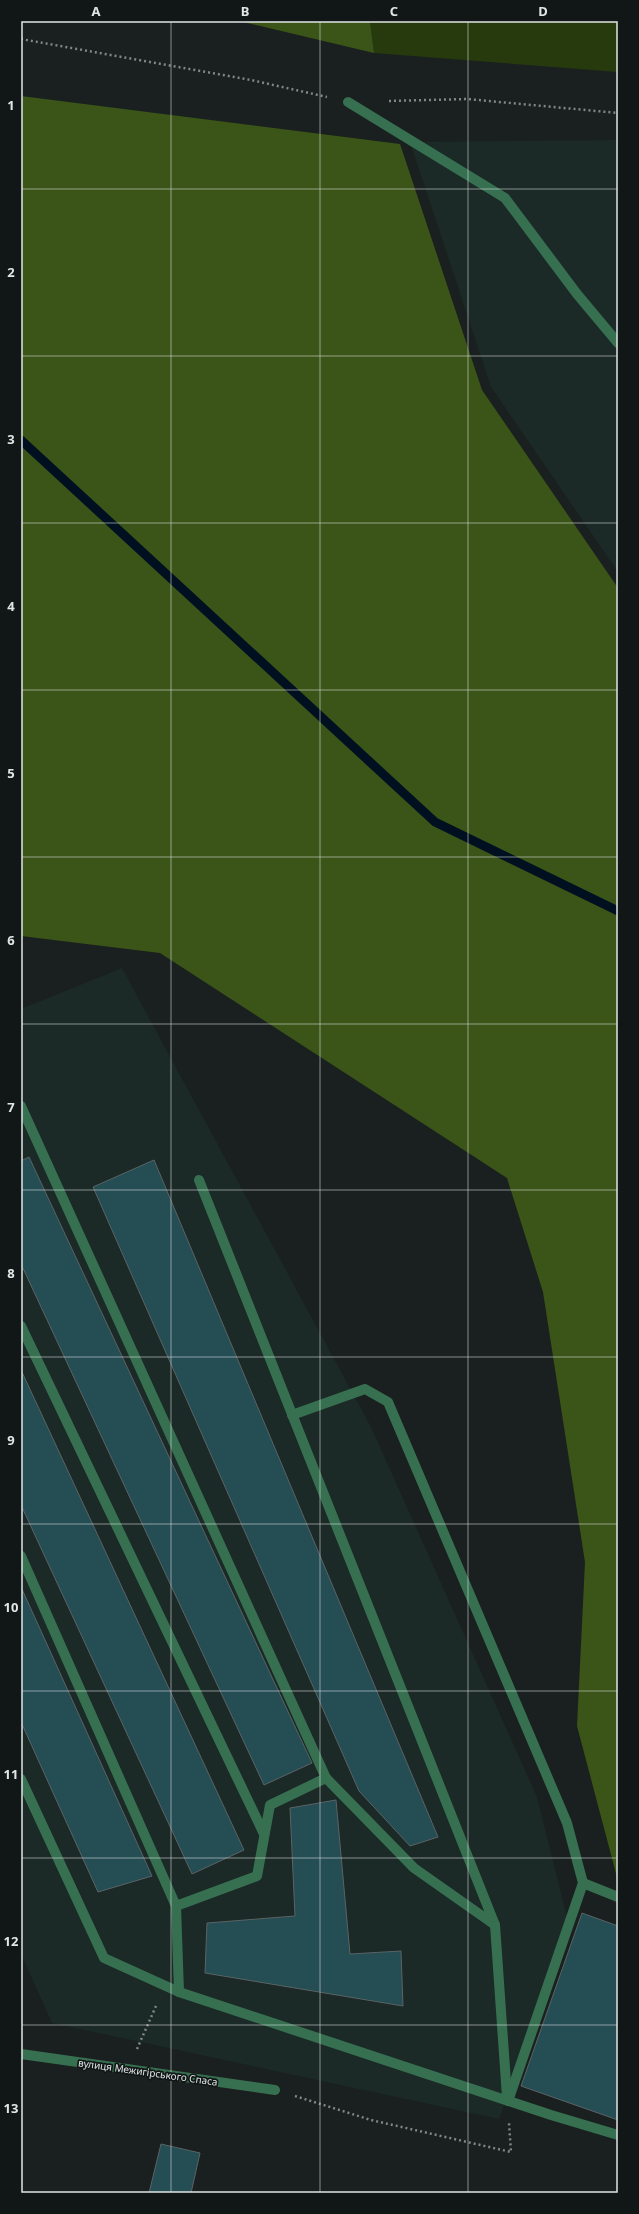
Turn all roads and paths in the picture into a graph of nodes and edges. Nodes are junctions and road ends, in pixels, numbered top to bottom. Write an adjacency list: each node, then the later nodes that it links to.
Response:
1 (21, 39): 3 (path)
2 (388, 101): 4 (path)
3 (348, 102): 5 (street)
4 (618, 114)
5 (618, 343)
6 (21, 1106): 7 (street)
7 (25, 1125): 12 (street)
8 (199, 1180): 10 (street)
9 (21, 1326): 14 (street)
10 (292, 1415): 15 (street); 18 (street)
11 (21, 1556): 17 (street)
12 (326, 1778): 14 (street); 18 (street)
13 (21, 1779): 19 (street)
14 (264, 1834): 17 (street)
15 (583, 1883): 16 (street); 24 (street)
16 (618, 1896)
17 (176, 1906): 20 (street)
18 (495, 1925): 24 (street)
19 (165, 1985): 20 (street); 22 (path)
20 (179, 1992): 24 (street)
21 (21, 2054): 22 (street, вулиця Межигірського Спаса)
22 (128, 2069): 23 (street, вулиця Межигірського Спаса)
23 (275, 2090): 24 (path)
24 (508, 2100): 25 (street)
25 (618, 2135)

